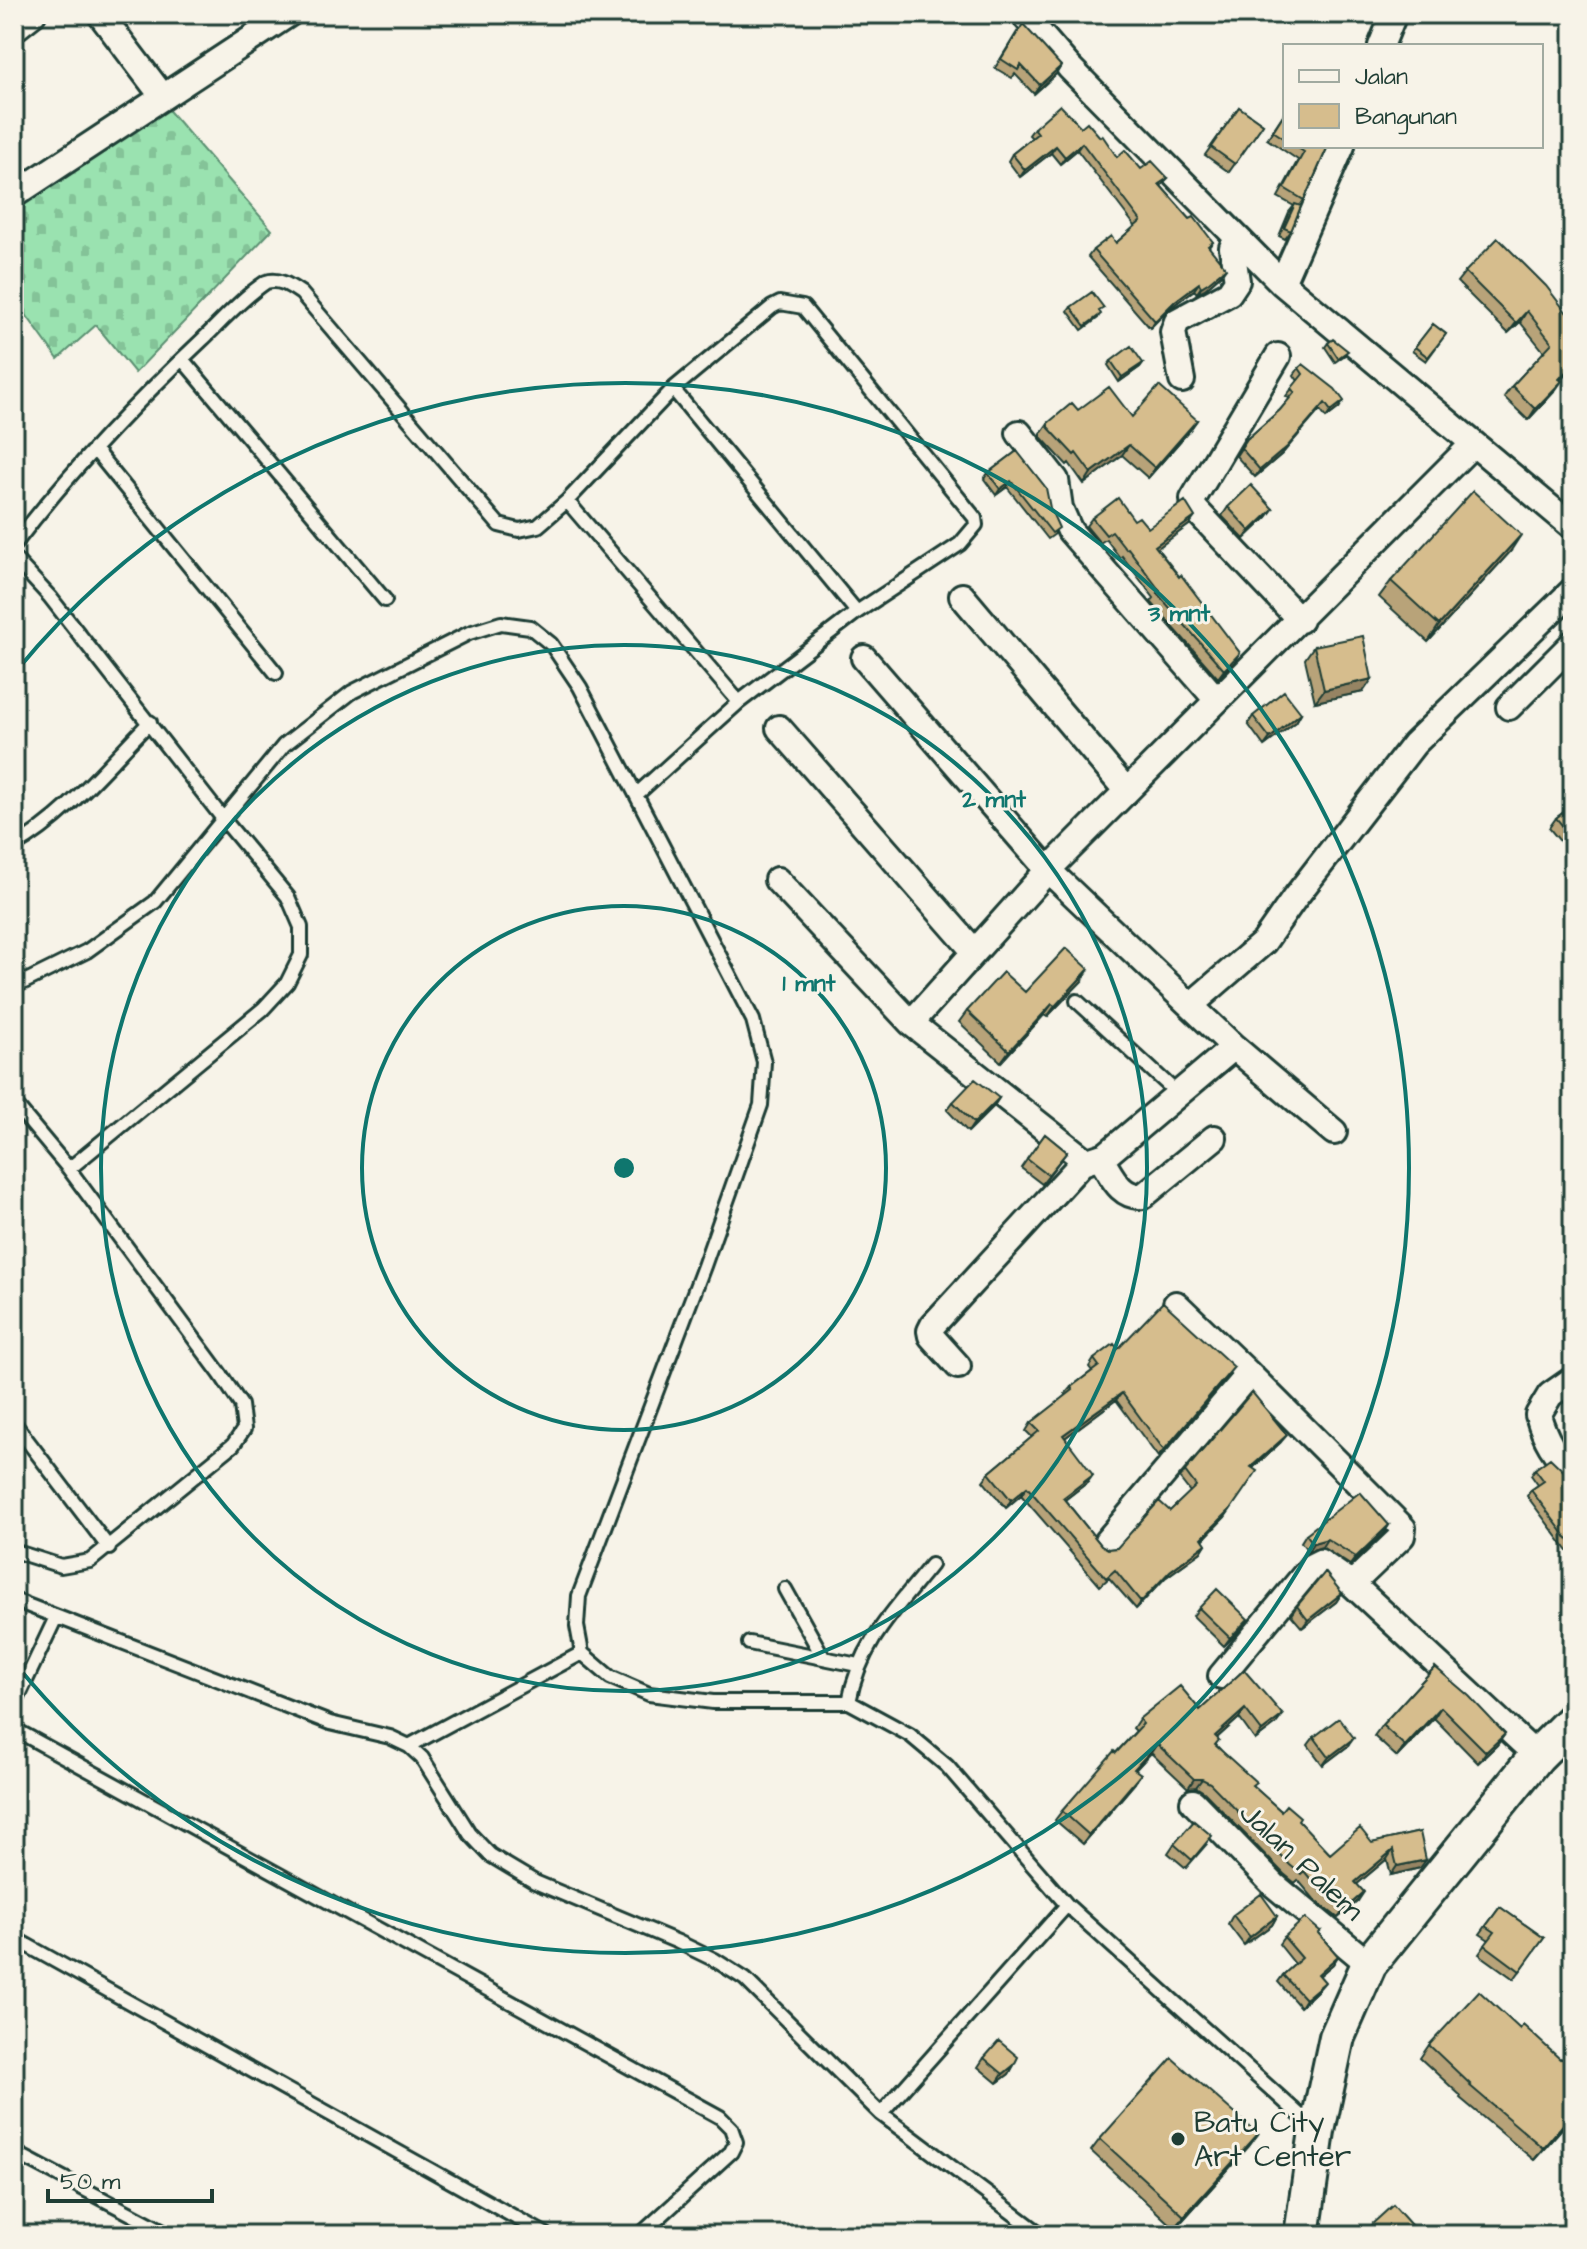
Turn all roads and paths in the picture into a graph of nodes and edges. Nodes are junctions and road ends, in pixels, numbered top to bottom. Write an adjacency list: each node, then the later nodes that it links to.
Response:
1 (33, 14): 6 (street)
2 (100, 14): 8 (street)
3 (289, 14): 8 (street)
4 (1023, 14): 11 (street)
5 (1394, 14): 7 (street)
6 (14, 29)
7 (1382, 44)
8 (163, 97): 10 (street)
9 (1341, 148): 12 (street)
10 (14, 195)
11 (1239, 241): 12 (street); 15 (street)
12 (1282, 283): 18 (street)
13 (1278, 356): 28 (street)
14 (182, 359): 19 (lane); 20 (lane); 26 (lane)
15 (1182, 380)
16 (673, 389): 20 (lane); 27 (lane); 27 (lane)
17 (1019, 433): 32 (street)
18 (1473, 444): 21 (street); 28 (street)
19 (94, 449): 22 (lane); 31 (lane)
20 (567, 501): 33 (lane)
21 (1573, 527)
22 (14, 545)
23 (14, 558): 35 (lane)
24 (1573, 590): 46 (street)
25 (962, 596): 37 (street)
26 (385, 600)
27 (857, 612): 33 (lane)
28 (1300, 620): 32 (street)
29 (1573, 643): 34 (street)
30 (864, 658): 41 (street)
31 (276, 673)
32 (1217, 700): 37 (street)
33 (739, 702): 38 (lane)
34 (1509, 707)
35 (150, 722): 39 (lane); 40 (lane)
36 (779, 728): 43 (street)
37 (1126, 790): 41 (street)
38 (636, 795): 39 (lane); 70 (lane)
39 (224, 820): 44 (lane); 54 (lane)
40 (14, 846)
41 (1048, 870): 43 (street); 46 (street)
42 (777, 880): 47 (street)
43 (974, 951): 47 (street)
44 (14, 987)
45 (1077, 1001): 49 (lane)
46 (1191, 1005): 48 (street)
47 (911, 1023): 53 (street)
48 (1234, 1047): 49 (street); 51 (street)
49 (1177, 1093): 53 (street)
50 (14, 1103): 54 (lane)
51 (1334, 1132)
52 (1214, 1138): 53 (street)
53 (1092, 1161): 56 (street)
54 (69, 1169): 62 (lane)
55 (1176, 1304): 57 (street)
56 (958, 1366)
57 (1249, 1374): 61 (street); 65 (street)
58 (1573, 1379): 60 (street)
59 (14, 1423): 62 (lane)
60 (1573, 1472)
61 (1106, 1542)
62 (109, 1548): 63 (lane)
63 (14, 1551)
64 (931, 1565): 72 (lane)
65 (1352, 1584): 73 (street); 79 (street)
66 (785, 1589): 71 (lane)
67 (14, 1600): 68 (lane)
68 (56, 1617): 75 (lane); 78 (lane)
69 (749, 1643): 71 (lane)
70 (582, 1653): 74 (lane); 78 (lane)
71 (823, 1657): 72 (lane)
72 (858, 1665): 74 (lane)
73 (1221, 1676)
74 (849, 1702): 81 (lane)
75 (14, 1706)
76 (1573, 1720): 79 (main road)
77 (14, 1729): 89 (lane)
78 (409, 1746): 84 (lane)
79 (1537, 1756): 83 (main road)
80 (1193, 1802): 83 (street, Jalan Palem)
81 (1067, 1905): 84 (lane); 85 (lane)
82 (14, 1938): 88 (lane)
83 (1369, 1964): 85 (main road)
84 (881, 2114): 90 (lane)
85 (1317, 2131): 91 (main road)
86 (14, 2152): 87 (lane)
87 (171, 2235)
88 (547, 2235)
89 (640, 2235)
90 (1042, 2235)
91 (1302, 2235)

